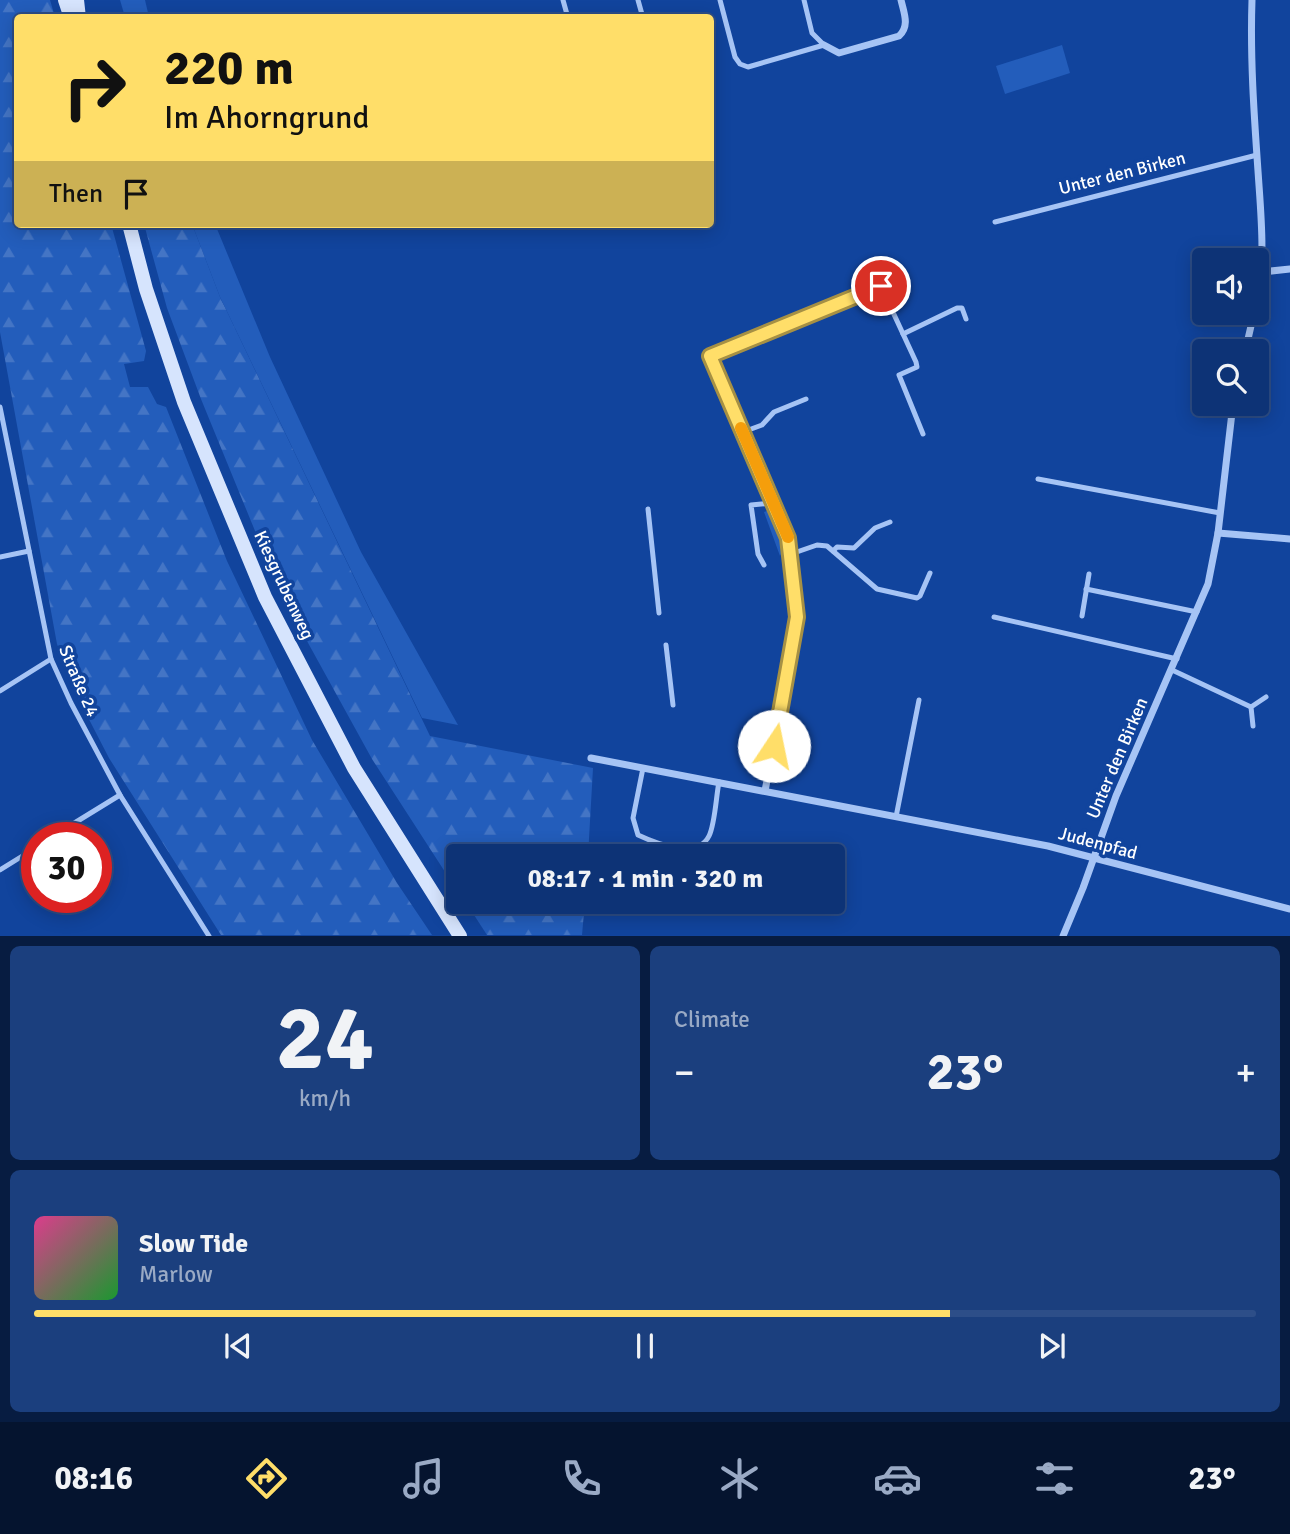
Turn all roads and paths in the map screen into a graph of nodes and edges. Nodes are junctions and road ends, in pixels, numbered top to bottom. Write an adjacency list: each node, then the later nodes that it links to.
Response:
1 (720, 0): 5 (lane)
2 (804, 0): 5 (lane)
3 (901, 0): 5 (street)
4 (1252, 0): 6 (street)
5 (824, 45)
6 (1257, 155): 7 (lane, Unter den Birken); 9 (street)
7 (995, 222)
8 (130, 228): 62 (main road, Kiesgrubenweg)
9 (1261, 248)
10 (873, 269): 13 (lane)
11 (1290, 269): 12 (street)
12 (1269, 271)
13 (881, 286): 15 (lane); 19 (street)
14 (966, 318): 15 (lane)
15 (903, 334): 20 (lane)
16 (806, 399): 19 (lane)
17 (0, 407): 28 (lane, Straße 24)
18 (1232, 416): 24 (street, Unter den Birken)
19 (743, 432): 22 (street)
20 (923, 434)
21 (1038, 479): 24 (lane)
22 (773, 503): 30 (street); 32 (lane)
23 (648, 509): 37 (lane)
24 (1220, 513): 26 (street, Unter den Birken)
25 (890, 522): 29 (lane)
26 (1218, 533): 27 (street); 36 (street, Unter den Birken)
27 (1290, 539)
28 (29, 551): 31 (lane); 41 (lane, Straße 24)
29 (833, 551): 30 (lane); 33 (lane)
30 (791, 554): 53 (street)
31 (0, 557)
32 (764, 565)
33 (930, 573)
34 (1089, 574): 35 (lane)
35 (1086, 589): 36 (lane); 38 (lane)
36 (1197, 612): 42 (street, Unter den Birken)
37 (659, 613)
38 (1082, 616)
39 (994, 617): 42 (lane)
40 (666, 645): 47 (lane)
41 (51, 659): 44 (lane); 54 (lane, Straße 24)
42 (1177, 659): 43 (street, Unter den Birken)
43 (1172, 670): 48 (lane); 58 (street, Unter den Birken)
44 (0, 691)
45 (1266, 696): 48 (lane)
46 (919, 700): 55 (lane)
47 (673, 705)
48 (1251, 707): 49 (lane)
49 (1253, 726)
50 (592, 758): 51 (street, Judenpfad)
51 (643, 768): 52 (street, Judenpfad); 52 (lane)
52 (719, 782): 53 (street, Judenpfad)
53 (765, 791): 55 (street, Judenpfad)
54 (120, 795): 56 (lane); 61 (lane, Straße 24)
55 (896, 817): 58 (street, Judenpfad)
56 (76, 822)
57 (21, 857): 59 (lane)
58 (1094, 859): 60 (street, Judenpfad); 63 (street, Unter den Birken)
59 (0, 870)
60 (1290, 909)
61 (209, 936)
62 (460, 936)
63 (1063, 936)

